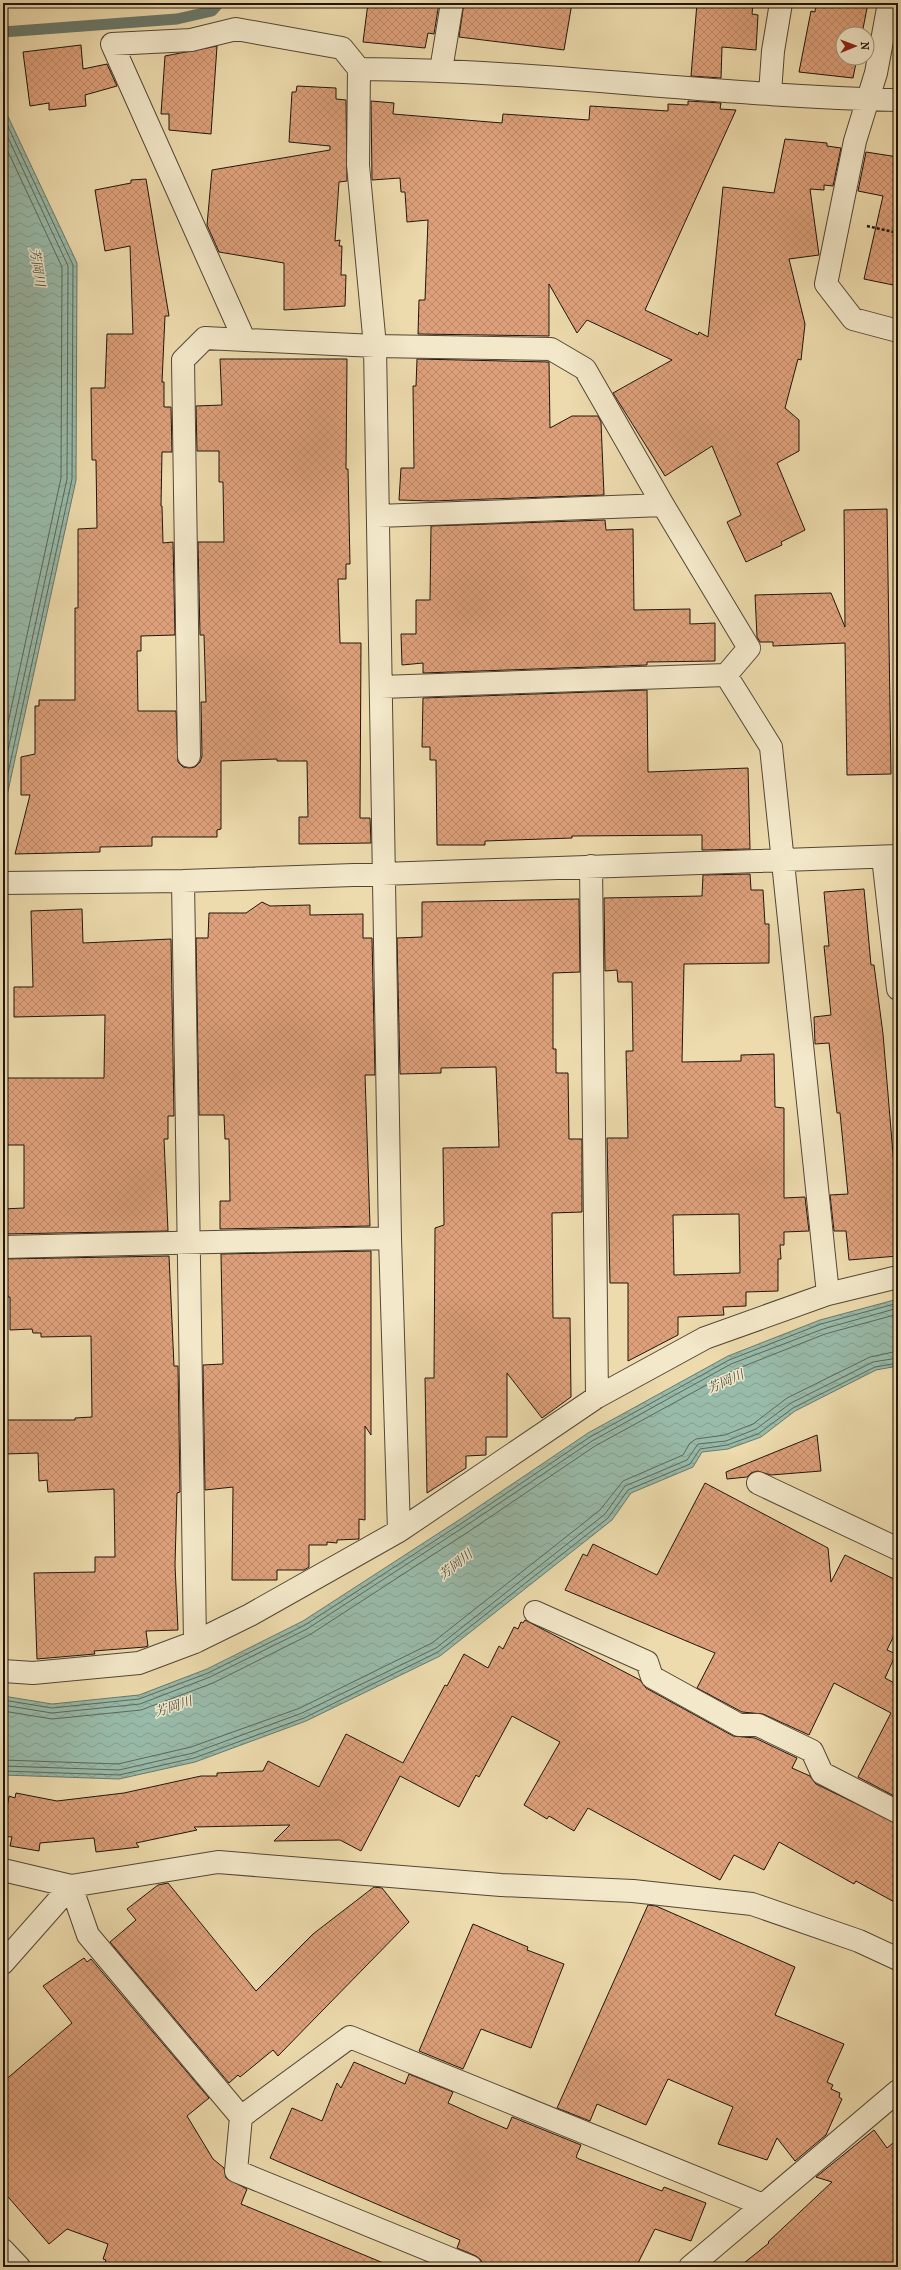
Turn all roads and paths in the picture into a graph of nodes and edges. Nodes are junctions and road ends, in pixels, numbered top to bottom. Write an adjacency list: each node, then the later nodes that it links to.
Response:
1 (452, 3): 5 (street)
2 (781, 3): 6 (street)
3 (889, 3): 7 (street)
4 (359, 69): 5 (street); 10 (street); 11 (street)
5 (441, 70): 6 (street)
6 (770, 94): 7 (street)
7 (868, 99): 8 (street); 9 (street)
8 (898, 100)
9 (898, 331)
10 (244, 339): 11 (street); 16 (street)
11 (375, 346): 12 (street); 13 (street)
12 (663, 505): 13 (street); 14 (street)
13 (378, 516): 15 (street)
14 (726, 675): 15 (street); 18 (street)
15 (381, 687): 20 (street)
16 (189, 756)
17 (891, 856): 18 (street); 23 (street)
18 (783, 860): 19 (street); 28 (street)
19 (591, 866): 20 (street); 29 (street)
20 (385, 873): 21 (street); 24 (street)
21 (183, 881): 22 (street); 25 (street)
22 (5, 889)
23 (898, 989)
24 (390, 1238): 25 (street); 31 (street)
25 (189, 1242): 26 (street); 34 (street)
26 (3, 1247)
27 (898, 1277): 28 (street)
28 (828, 1294): 29 (street)
29 (597, 1397): 31 (street)
30 (758, 1483): 32 (street)
31 (399, 1531): 34 (street)
32 (898, 1549)
33 (535, 1612): 36 (street)
34 (195, 1642): 35 (street)
35 (3, 1671)
36 (898, 1812)
37 (3, 1870): 38 (street)
38 (71, 1886): 39 (street); 40 (street); 42 (street)
39 (898, 1959)
40 (3, 1963)
41 (898, 2091): 43 (street)
42 (240, 2117): 43 (street); 46 (street)
43 (763, 2206): 47 (street)
44 (3, 2250): 45 (street)
45 (19, 2267)
46 (471, 2267)
47 (690, 2267)

